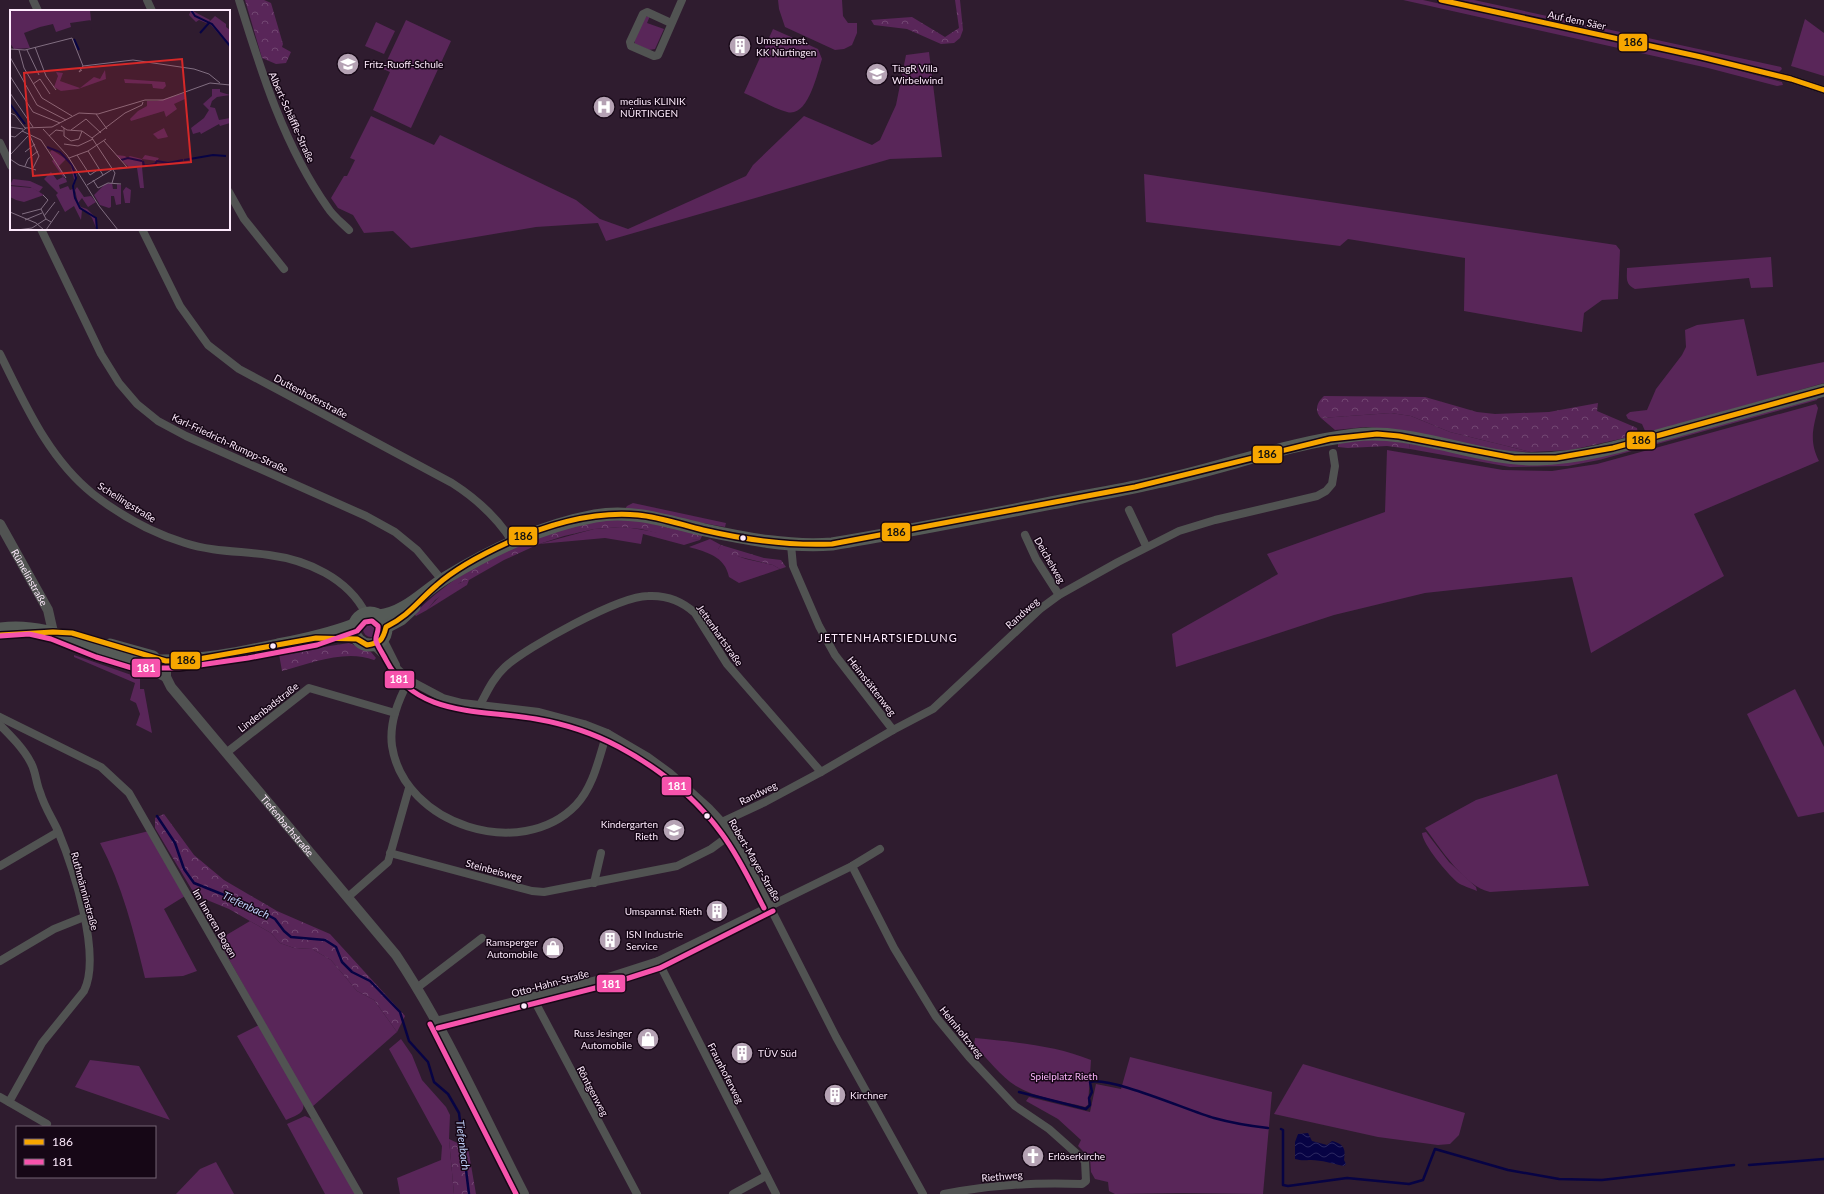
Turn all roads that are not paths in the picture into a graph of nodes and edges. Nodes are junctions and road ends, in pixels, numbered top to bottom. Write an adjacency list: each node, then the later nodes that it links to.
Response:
1 (33, 0): 6 (street)
2 (147, 0): 7 (street)
3 (239, 0): 15 (street, Albert-Schäffle-Straße)
4 (682, 0): 8 (street)
5 (1441, 0): 9 (street, Auf dem Säer)
6 (38, 10)
7 (152, 10)
8 (671, 23): 8 (street)
9 (1824, 90)
10 (0, 143): 11 (street)
11 (10, 164)
12 (230, 194): 16 (street)
13 (41, 230): 26 (street, Karl-Friedrich-Rumpp-Straße)
14 (142, 230): 23 (street, Duttenhoferstraße)
15 (349, 230)
16 (284, 270)
17 (0, 354): 28 (street, Schellingstraße)
18 (1824, 390): 24 (main road)
19 (1333, 453): 25 (street, Randweg)
20 (1129, 510): 25 (street)
21 (0, 524): 31 (street, Rümelinstraße)
22 (1025, 535): 27 (street, Deichelweg)
23 (512, 541): 24 (main road); 26 (main road)
24 (791, 545): 45 (street, Heimstättenweg)
25 (1146, 546): 27 (street, Randweg)
26 (442, 580): 32 (main road)
27 (1059, 595): 45 (street, Randweg)
28 (366, 614): 29 (main road); 32 (main road)
29 (354, 625): 34 (main road); 35 (main road)
30 (0, 629): 31 (main road)
31 (53, 632): 33 (main road); 36 (main road); 37 (main road)
32 (380, 632): 35 (main road); 38 (street, Robert-Mayer-Straße); 38 (street, Robert-Mayer-Straße)
33 (0, 635)
34 (316, 638): 35 (main road); 37 (main road)
35 (357, 639)
36 (133, 661): 37 (main road); 39 (street)
37 (166, 661): 39 (street)
38 (397, 667): 40 (street, Robert-Mayer-Straße)
39 (166, 677): 47 (street, Tiefenbachstraße)
40 (409, 680): 41 (street, Robert-Mayer-Straße); 42 (street)
41 (480, 705): 46 (street, Robert-Mayer-Straße); 48 (street, Jettenhartstraße)
42 (395, 712): 47 (street, Lindenbadstraße); 49 (street)
43 (0, 717): 73 (street, Im Inneren Bogen)
44 (0, 726): 51 (street, Ruthmänninstraße)
45 (893, 730): 48 (street, Randweg)
46 (607, 733): 49 (street); 50 (street, Robert-Mayer-Straße)
47 (226, 752): 59 (street, Tiefenbachstraße)
48 (821, 772): 50 (street, Randweg)
49 (409, 788): 54 (street)
50 (722, 822): 52 (street, Robert-Mayer-Straße)
51 (58, 832): 56 (street); 61 (street, Ruthmänninstraße)
52 (730, 835): 58 (street, Steinbeisweg); 60 (street, Robert-Mayer-Straße)
53 (880, 849): 57 (street, Otto-Hahn-Straße)
54 (390, 853): 58 (street, Steinbeisweg); 59 (street)
55 (601, 853): 58 (street)
56 (0, 866)
57 (852, 866): 60 (street, Otto-Hahn-Straße); 72 (street, Helmholtzweg)
58 (594, 883)
59 (348, 897): 65 (street, Tiefenbachstraße)
60 (770, 905): 64 (street, Otto-Hahn-Straße); 78 (street, Robert-Mayer-Straße)
61 (84, 917): 63 (street); 69 (street, Ruthmänninstraße)
62 (482, 938): 65 (street)
63 (0, 961)
64 (658, 961): 66 (street, Otto-Hahn-Straße); 71 (street, Fraunhoferweg)
65 (418, 987): 67 (street, Tiefenbachstraße)
66 (532, 998): 67 (street, Otto-Hahn-Straße); 75 (street, Röntgenweg)
67 (436, 1021): 74 (street, Tiefenbachstraße)
68 (0, 1097): 69 (street)
69 (9, 1102): 70 (street)
70 (47, 1124)
71 (766, 1176): 76 (street); 77 (street, Fraunhoferweg)
72 (1086, 1181): 79 (street, Riethweg)
73 (359, 1194)
74 (524, 1194)
75 (636, 1194)
76 (733, 1194)
77 (776, 1194)
78 (923, 1194)
79 (944, 1194)

